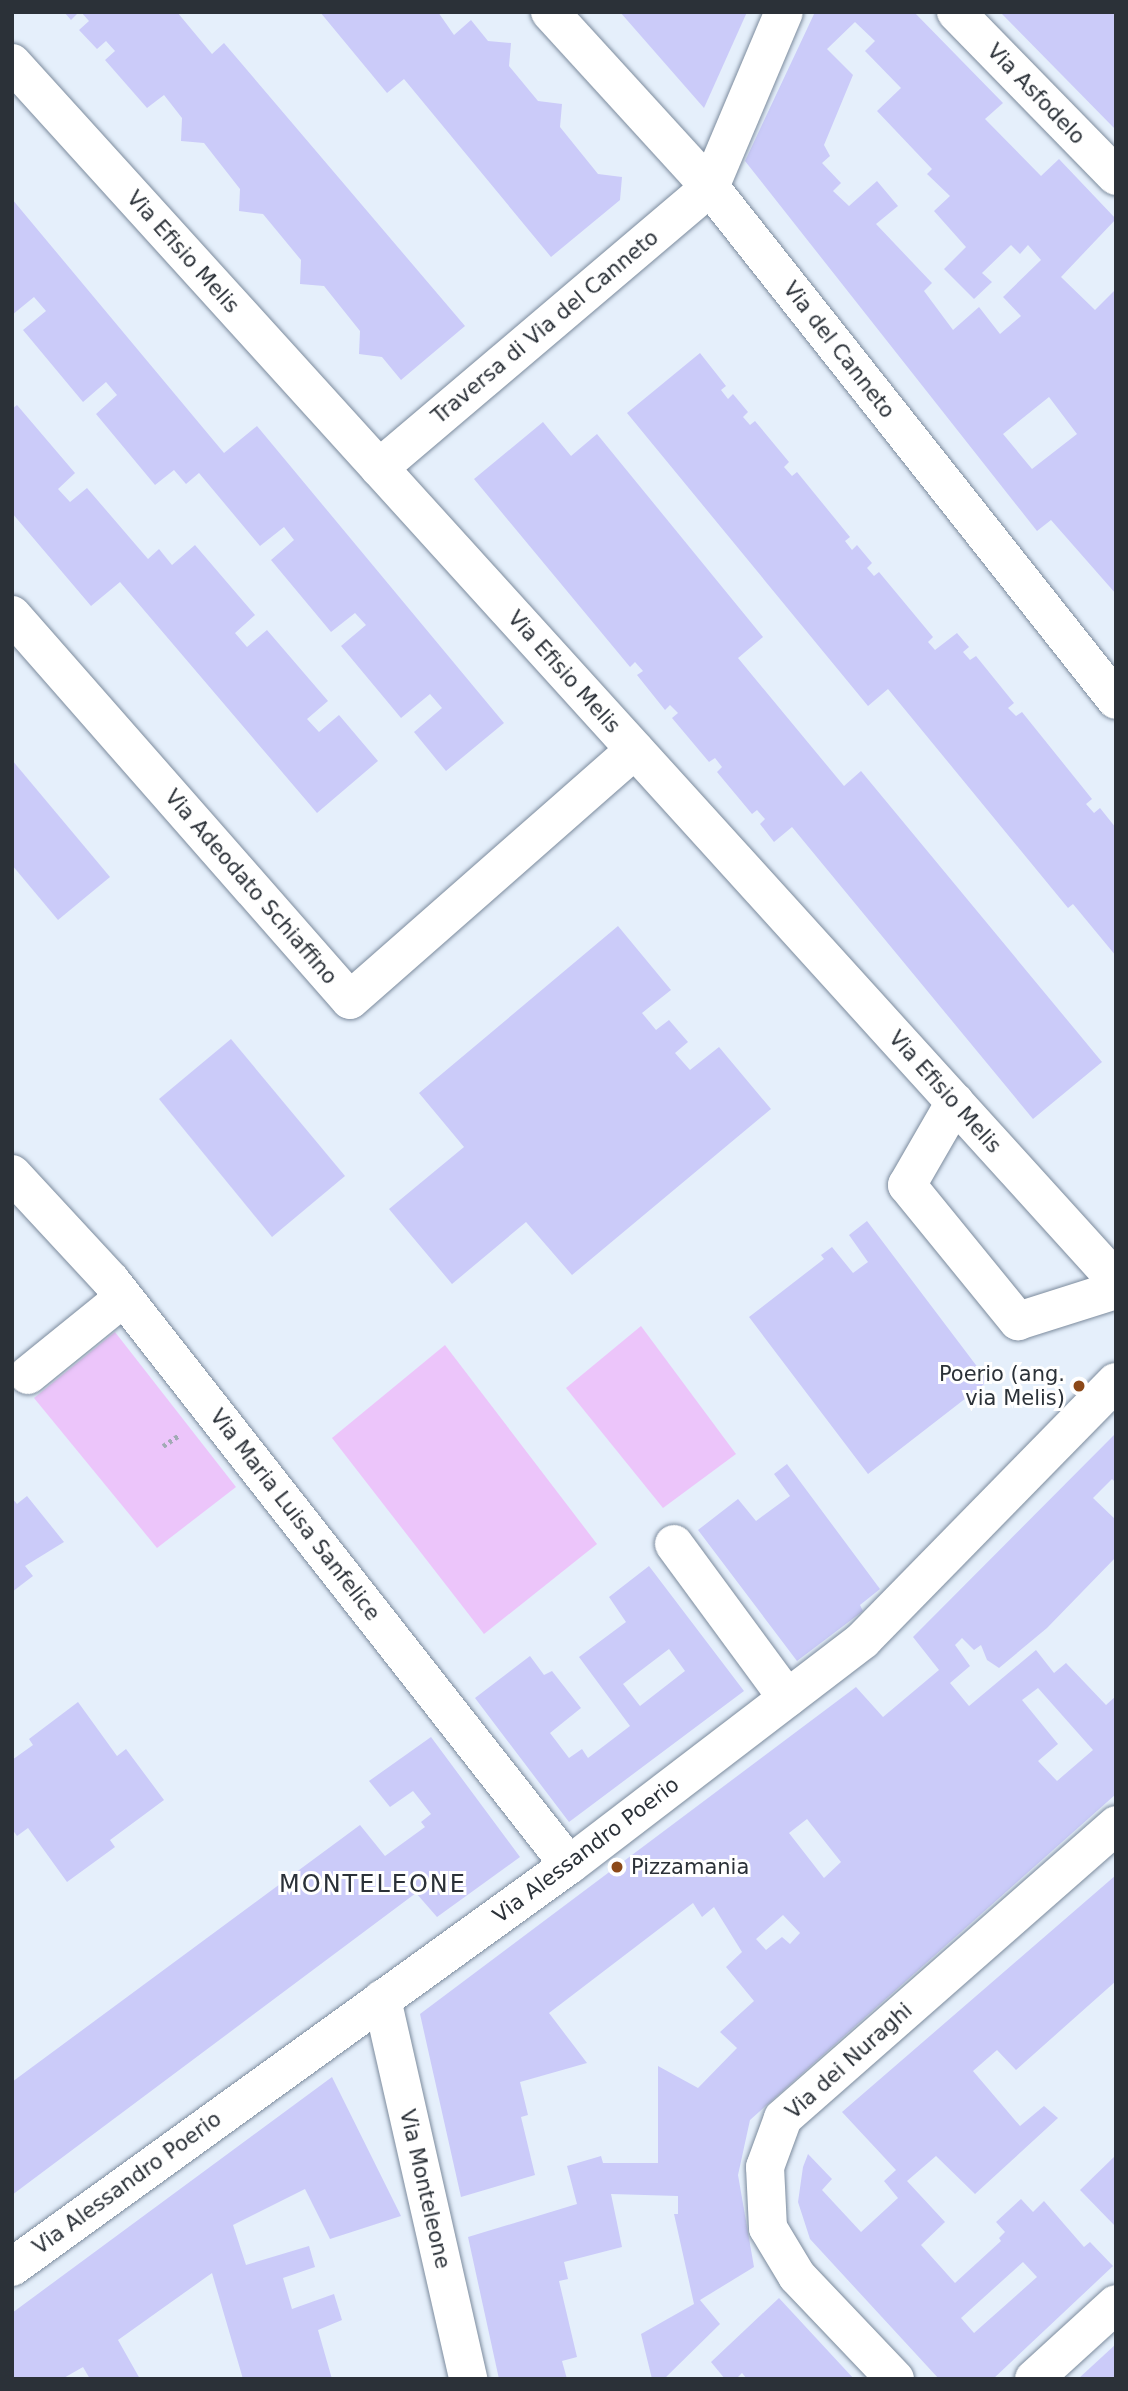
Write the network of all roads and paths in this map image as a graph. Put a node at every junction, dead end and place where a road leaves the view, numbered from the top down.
1 (550, 12) edge
2 (784, 12) edge
3 (956, 12) edge
4 (12, 63) edge
5 (1116, 176) edge
6 (710, 187) junction
7 (379, 468) junction
8 (12, 615) edge
9 (1116, 700) edge
10 (635, 750) junction
11 (955, 1102) junction
12 (12, 1174) edge
13 (1116, 1280) edge
14 (1116, 1290) edge
15 (123, 1298) junction
16 (28, 1375) dead end
17 (1116, 1382) edge
18 (674, 1544) dead end
19 (787, 1698) junction
20 (1116, 1825) edge
21 (569, 1865) junction
22 (382, 1998) junction
23 (12, 2267) edge
24 (1116, 2304) edge
25 (468, 2379) edge
26 (895, 2379) edge
27 (1034, 2379) edge

1 - 6 street, Via del Canneto
2 - 6 street
3 - 5 street, Via Asfodelo
4 - 7 street, Via Efisio Melis
6 - 7 street, Traversa di Via del Canneto
6 - 9 street, Via del Canneto
7 - 10 street, Via Efisio Melis
8 - 10 street, Via Adeodato Schiaffino
10 - 11 street, Via Efisio Melis
11 - 13 street, Via Efisio Melis
11 - 14 street
12 - 15 street, Via Maria Luisa Sanfelice
15 - 16 street
15 - 21 street, Via Maria Luisa Sanfelice
17 - 19 street, Via Alessandro Poerio
18 - 19 street
19 - 21 street, Via Alessandro Poerio
20 - 26 street, Via dei Nuraghi
21 - 22 street, Via Alessandro Poerio
22 - 23 street, Via Alessandro Poerio
22 - 25 street, Via Monteleone
24 - 27 street

